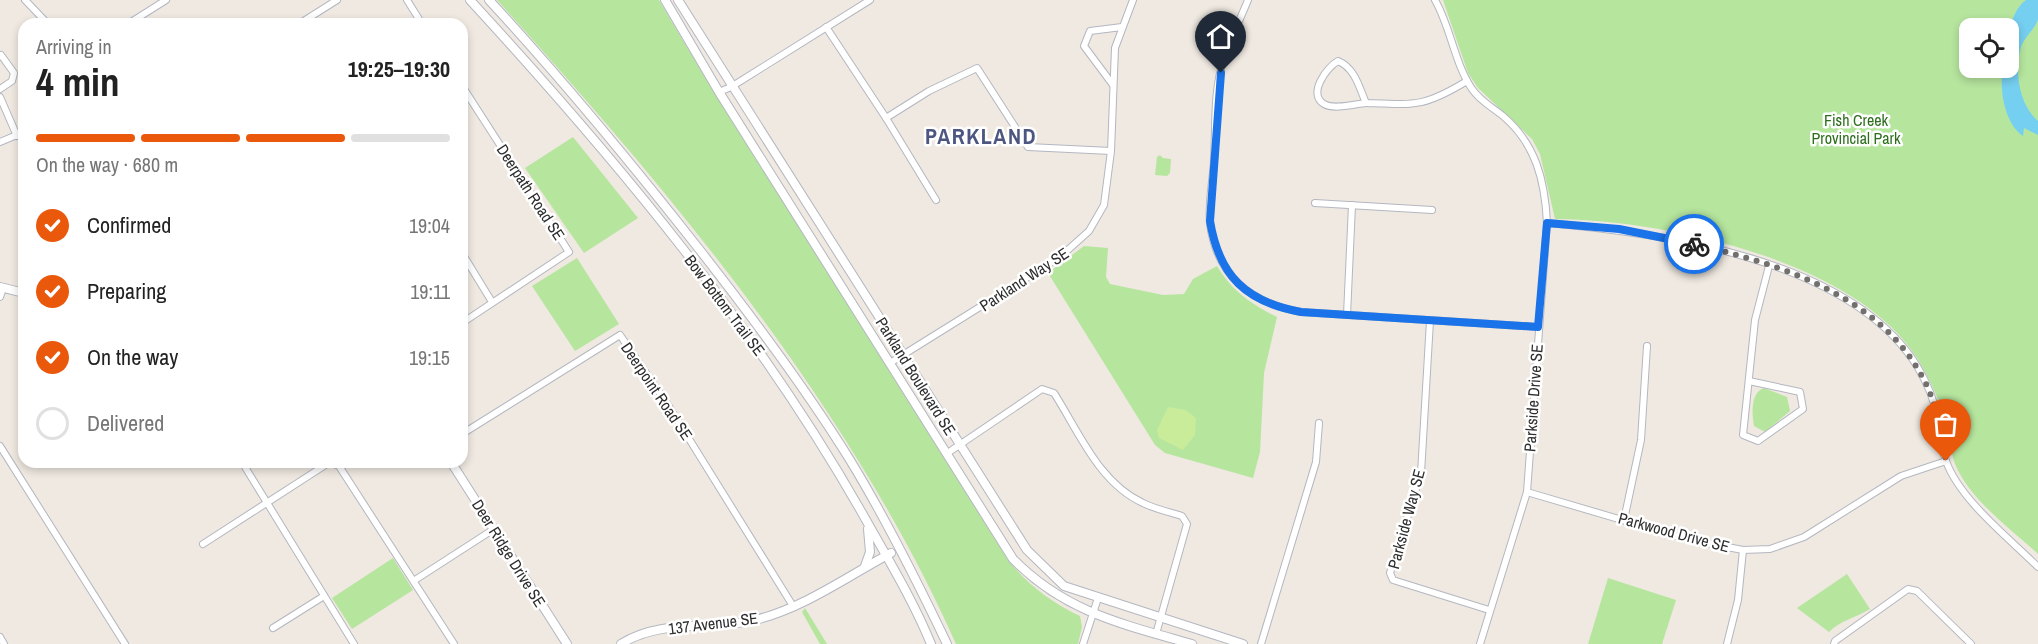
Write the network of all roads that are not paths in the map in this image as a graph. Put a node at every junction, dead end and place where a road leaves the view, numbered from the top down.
1 (25, 0) edge
2 (166, 0) edge
3 (337, 0) edge
4 (407, 0) edge
5 (470, 0) edge
6 (489, 0) edge
7 (678, 0) edge
8 (870, 0) edge
9 (1133, 0) edge
10 (1248, 0) edge
11 (1435, 0) edge
12 (668, 1) edge
13 (311, 17) edge
14 (42, 18) edge
15 (138, 18) edge
16 (418, 18) edge
17 (826, 27) junction
18 (1122, 27) junction
19 (1, 55) edge
20 (1467, 81) junction
21 (1114, 86) junction
22 (731, 87) junction
23 (0, 89) edge
24 (719, 92) junction
25 (468, 95) edge
26 (0, 97) edge
27 (1366, 103) junction
28 (886, 118) junction
29 (17, 136) joint
30 (0, 142) edge
31 (1111, 151) junction
32 (936, 200) dead end
33 (1315, 203) dead end
34 (1353, 205) junction
35 (1432, 210) dead end
36 (1547, 223) junction
37 (468, 263) edge
38 (1769, 266) junction
39 (1, 291) edge
40 (18, 292) edge
41 (492, 302) junction
42 (1347, 315) junction
43 (468, 318) edge
44 (1430, 321) junction
45 (1538, 327) junction
46 (1647, 346) dead end
47 (904, 355) junction
48 (890, 363) junction
49 (1749, 381) junction
50 (1319, 423) dead end
51 (468, 430) edge
52 (960, 445) junction
53 (0, 446) edge
54 (948, 452) junction
55 (1946, 461) junction
56 (246, 468) edge
57 (321, 468) edge
58 (340, 468) edge
59 (455, 468) edge
60 (1527, 492) junction
61 (267, 504) junction
62 (1624, 520) junction
63 (867, 521) junction
64 (494, 529) junction
65 (203, 544) dead end
66 (900, 548) junction
67 (1743, 550) junction
68 (887, 555) junction
69 (865, 566) junction
70 (2038, 567) edge
71 (415, 580) junction
72 (324, 596) junction
73 (1098, 598) junction
74 (793, 606) junction
75 (1489, 610) junction
76 (1093, 614) junction
77 (1160, 618) junction
78 (273, 628) dead end
79 (1156, 634) junction
80 (0, 637) edge
81 (4, 644) edge
82 (125, 644) edge
83 (354, 644) edge
84 (454, 644) edge
85 (567, 644) edge
86 (621, 644) edge
87 (932, 644) edge
88 (947, 644) edge
89 (1083, 644) edge
90 (1192, 644) edge
91 (1242, 644) edge
92 (1261, 644) edge
93 (1480, 644) edge
94 (1727, 644) edge
95 (1834, 644) edge
96 (1971, 644) edge

1 - 14 street
2 - 15 street
3 - 13 street
4 - 16 street
5 - 63 street, Bow Bottom Trail SE
6 - 66 street, Bow Bottom Trail SE
7 - 22 street, Parkland Boulevard SE
8 - 17 street
9 - 18 street, Parkland Way SE
10 - 42 street
11 - 20 street, Parkside Drive SE
12 - 24 street, Parkland Boulevard SE
17 - 22 street
17 - 28 street
18 - 21 street, Parkland Way SE
18 - 21 street
19 - 23 street
20 - 27 street
20 - 36 street, Parkside Drive SE
21 - 31 street, Parkland Way SE
22 - 24 street
22 - 47 street, Parkland Boulevard SE
24 - 48 street, Parkland Boulevard SE
25 - 41 street, Deerpath Road SE
26 - 29 street
27 - 27 street
28 - 31 street
28 - 32 street
29 - 30 street
31 - 47 street, Parkland Way SE
33 - 34 street
34 - 35 street
34 - 42 street
36 - 38 street
36 - 45 street, Parkside Drive SE
37 - 41 street
38 - 49 street
38 - 55 street
39 - 40 street
41 - 43 street, Deerpath Road SE
42 - 44 street
44 - 45 street
44 - 75 street, Parkside Way SE
45 - 60 street, Parkside Drive SE
46 - 62 street
47 - 48 street, Parkland Way SE
47 - 52 street, Parkland Boulevard SE
48 - 54 street, Parkland Boulevard SE
49 - 49 street
50 - 92 street
51 - 74 street, Deerpoint Road SE
52 - 54 street
52 - 73 street, Parkland Boulevard SE
52 - 77 street
53 - 82 street
54 - 76 street, Parkland Boulevard SE
55 - 67 street, Parkwood Drive SE
55 - 70 street
56 - 61 street
57 - 61 street
58 - 71 street
59 - 64 street, Deer Ridge Drive SE
60 - 62 street, Parkwood Drive SE
60 - 75 street, Parkside Drive SE
61 - 65 street
61 - 72 street
62 - 67 street, Parkwood Drive SE
63 - 68 street, Bow Bottom Trail SE
63 - 69 street
64 - 71 street
64 - 85 street, Deer Ridge Drive SE
66 - 68 street, 137 Avenue SE
66 - 88 street, Bow Bottom Trail SE
67 - 94 street
68 - 69 street, 137 Avenue SE
68 - 87 street, Bow Bottom Trail SE
69 - 74 street, 137 Avenue SE
71 - 84 street
72 - 78 street
72 - 83 street
73 - 76 street
73 - 77 street, Parkland Boulevard SE
74 - 86 street, 137 Avenue SE
75 - 93 street, Parkside Drive SE
76 - 79 street, Parkland Boulevard SE
76 - 89 street
77 - 79 street
77 - 91 street, Parkland Boulevard SE
79 - 90 street, Parkland Boulevard SE
80 - 81 street
95 - 96 street

